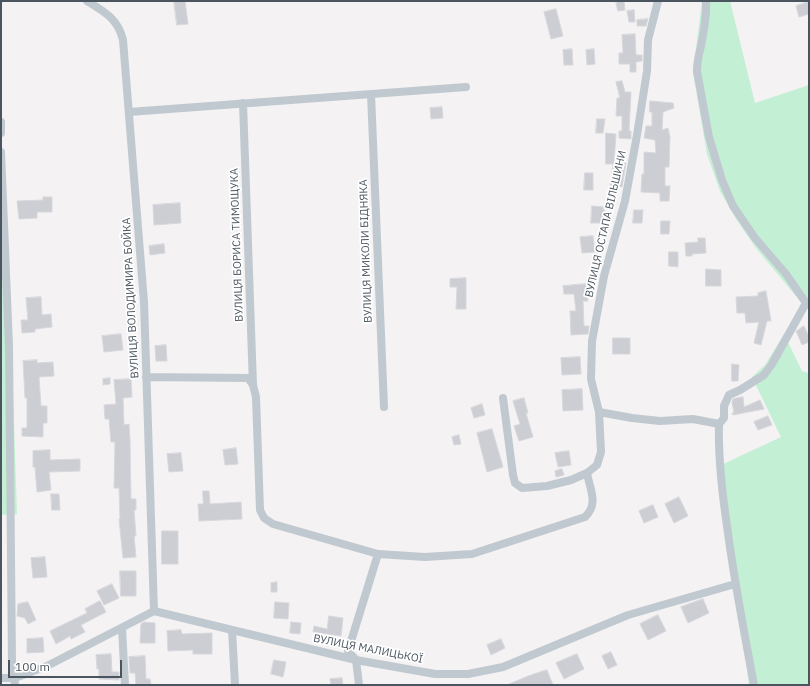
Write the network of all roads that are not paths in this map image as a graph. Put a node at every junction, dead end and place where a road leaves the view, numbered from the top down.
1 (87, 1) edge
2 (658, 1) edge
3 (706, 1) edge
4 (466, 87) dead end
5 (371, 94) junction
6 (243, 103) junction
7 (129, 112) junction
8 (1, 122) edge
9 (1, 133) edge
10 (1, 152) edge
11 (808, 304) edge
12 (146, 377) junction
13 (253, 385) junction
14 (503, 398) dead end
15 (384, 407) dead end
16 (599, 412) junction
17 (719, 424) junction
18 (587, 472) junction
19 (378, 554) junction
20 (735, 584) junction
21 (154, 611) junction
22 (122, 628) junction
23 (232, 630) junction
24 (356, 660) junction
25 (1, 678) edge
26 (15, 681) edge
27 (125, 685) edge
28 (235, 685) edge
29 (359, 685) edge
30 (754, 685) edge

1 - 7 street, ВУЛИЦЯ ВОЛОДИМИРА БОЙКА
2 - 16 street, ВУЛИЦЯ ОСТАПА ВІЛЬШИНИ
3 - 11 street
4 - 5 street
5 - 6 street
5 - 15 street, ВУЛИЦЯ МИКОЛИ БІДНЯКА
6 - 7 street
6 - 13 street, ВУЛИЦЯ БОРИСА ТИМОЩУКА
7 - 12 street, ВУЛИЦЯ ВОЛОДИМИРА БОЙКА
8 - 9 street
10 - 26 street
11 - 17 street
12 - 13 street
12 - 21 street, ВУЛИЦЯ ВОЛОДИМИРА БОЙКА
13 - 19 street, ВУЛИЦЯ БОРИСА ТИМОЩУКА
14 - 18 street
16 - 17 street
16 - 18 street, ВУЛИЦЯ ОСТАПА ВІЛЬШИНИ
17 - 20 street
18 - 19 street, ВУЛИЦЯ БОРИСА ТИМОЩУКА
19 - 24 street
20 - 24 street, ВУЛИЦЯ МАЛИЦЬКОЇ
20 - 30 street
21 - 22 street
21 - 23 street, ВУЛИЦЯ МАЛИЦЬКОЇ
22 - 26 street
22 - 27 street
23 - 24 street, ВУЛИЦЯ МАЛИЦЬКОЇ
23 - 28 street
24 - 29 street
25 - 26 street

